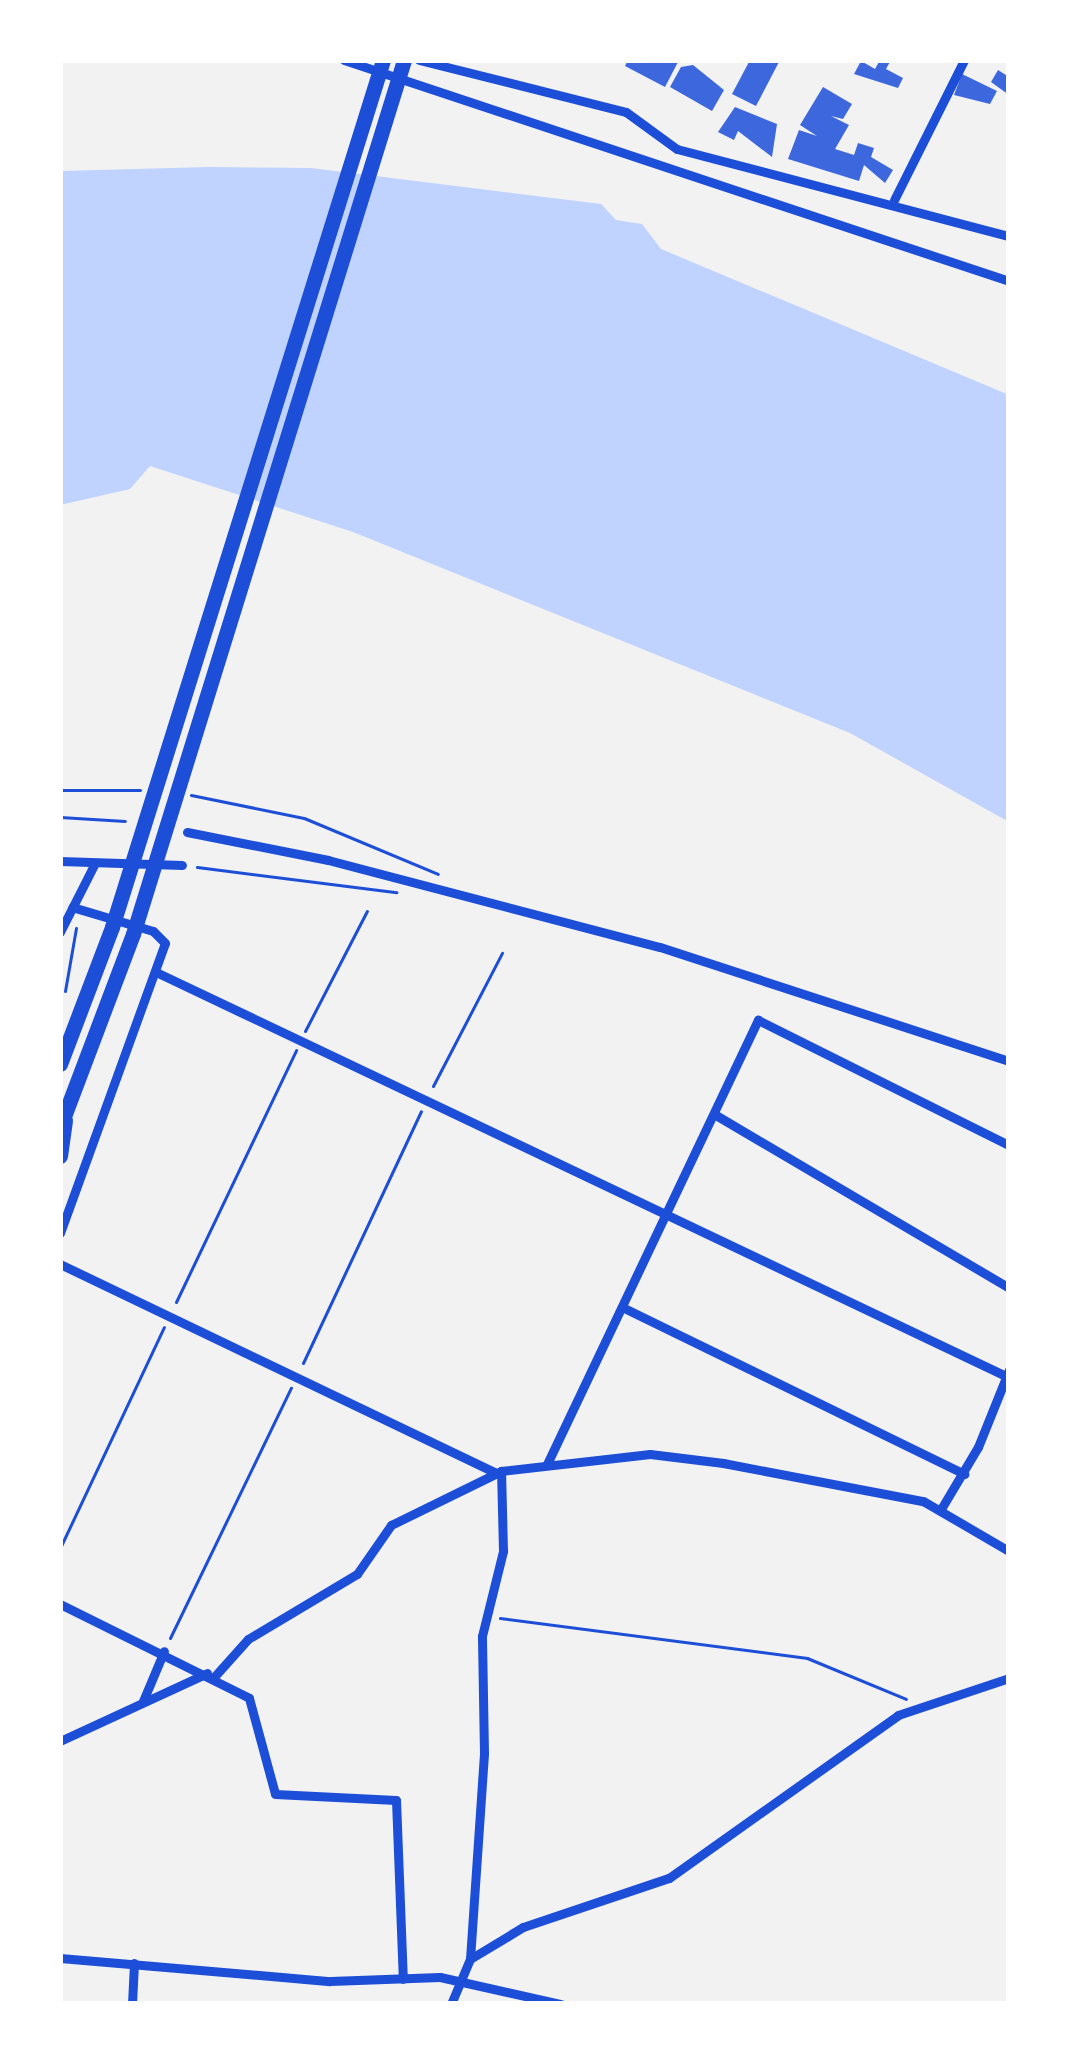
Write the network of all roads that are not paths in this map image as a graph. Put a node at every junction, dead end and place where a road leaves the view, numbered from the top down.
1 (344, 60) edge
2 (379, 60) edge
3 (405, 60) edge
4 (419, 60) edge
5 (964, 60) edge
6 (895, 200) junction
7 (1009, 236) edge
8 (1009, 281) edge
9 (187, 832) dead end
10 (60, 861) edge
11 (94, 863) junction
12 (182, 865) road end
13 (72, 907) junction
14 (61, 928) edge
15 (158, 973) junction
16 (90, 987) junction
17 (60, 1034) edge
18 (1009, 1060) edge
19 (60, 1064) edge
20 (714, 1114) junction
21 (63, 1119) edge
22 (1009, 1145) edge
23 (60, 1156) edge
24 (667, 1213) junction
25 (60, 1233) edge
26 (60, 1264) edge
27 (1009, 1288) edge
28 (622, 1307) junction
29 (1008, 1373) edge
30 (547, 1464) junction
31 (499, 1472) junction
32 (964, 1474) junction
33 (941, 1509) junction
34 (1009, 1551) edge
35 (60, 1604) edge
36 (164, 1651) junction
37 (210, 1675) junction
38 (1009, 1678) edge
39 (143, 1702) junction
40 (60, 1741) edge
41 (60, 1958) edge
42 (470, 1959) junction
43 (134, 1963) junction
44 (403, 1979) junction
45 (457, 1979) junction
46 (132, 2004) edge
47 (451, 2004) edge
48 (561, 2004) edge

1 - 8 street
2 - 16 highway
3 - 21 highway
4 - 6 street
5 - 6 street
6 - 7 street
9 - 18 street
10 - 11 street
11 - 12 street
11 - 13 street
13 - 14 street
13 - 15 street
15 - 24 street
15 - 25 street
16 - 17 highway
16 - 19 highway
20 - 22 street
20 - 24 street
20 - 27 street
21 - 23 highway
24 - 28 street
24 - 29 street
26 - 31 street
28 - 30 street
28 - 32 street
29 - 32 street
30 - 31 street
30 - 33 street
31 - 37 street
31 - 42 street
32 - 33 street
33 - 34 street
35 - 36 street
36 - 37 street
36 - 39 street
37 - 39 street
37 - 44 street
38 - 42 street
39 - 40 street
41 - 43 street
42 - 45 street
43 - 44 street
43 - 46 street
44 - 45 street
45 - 47 street
45 - 48 street

